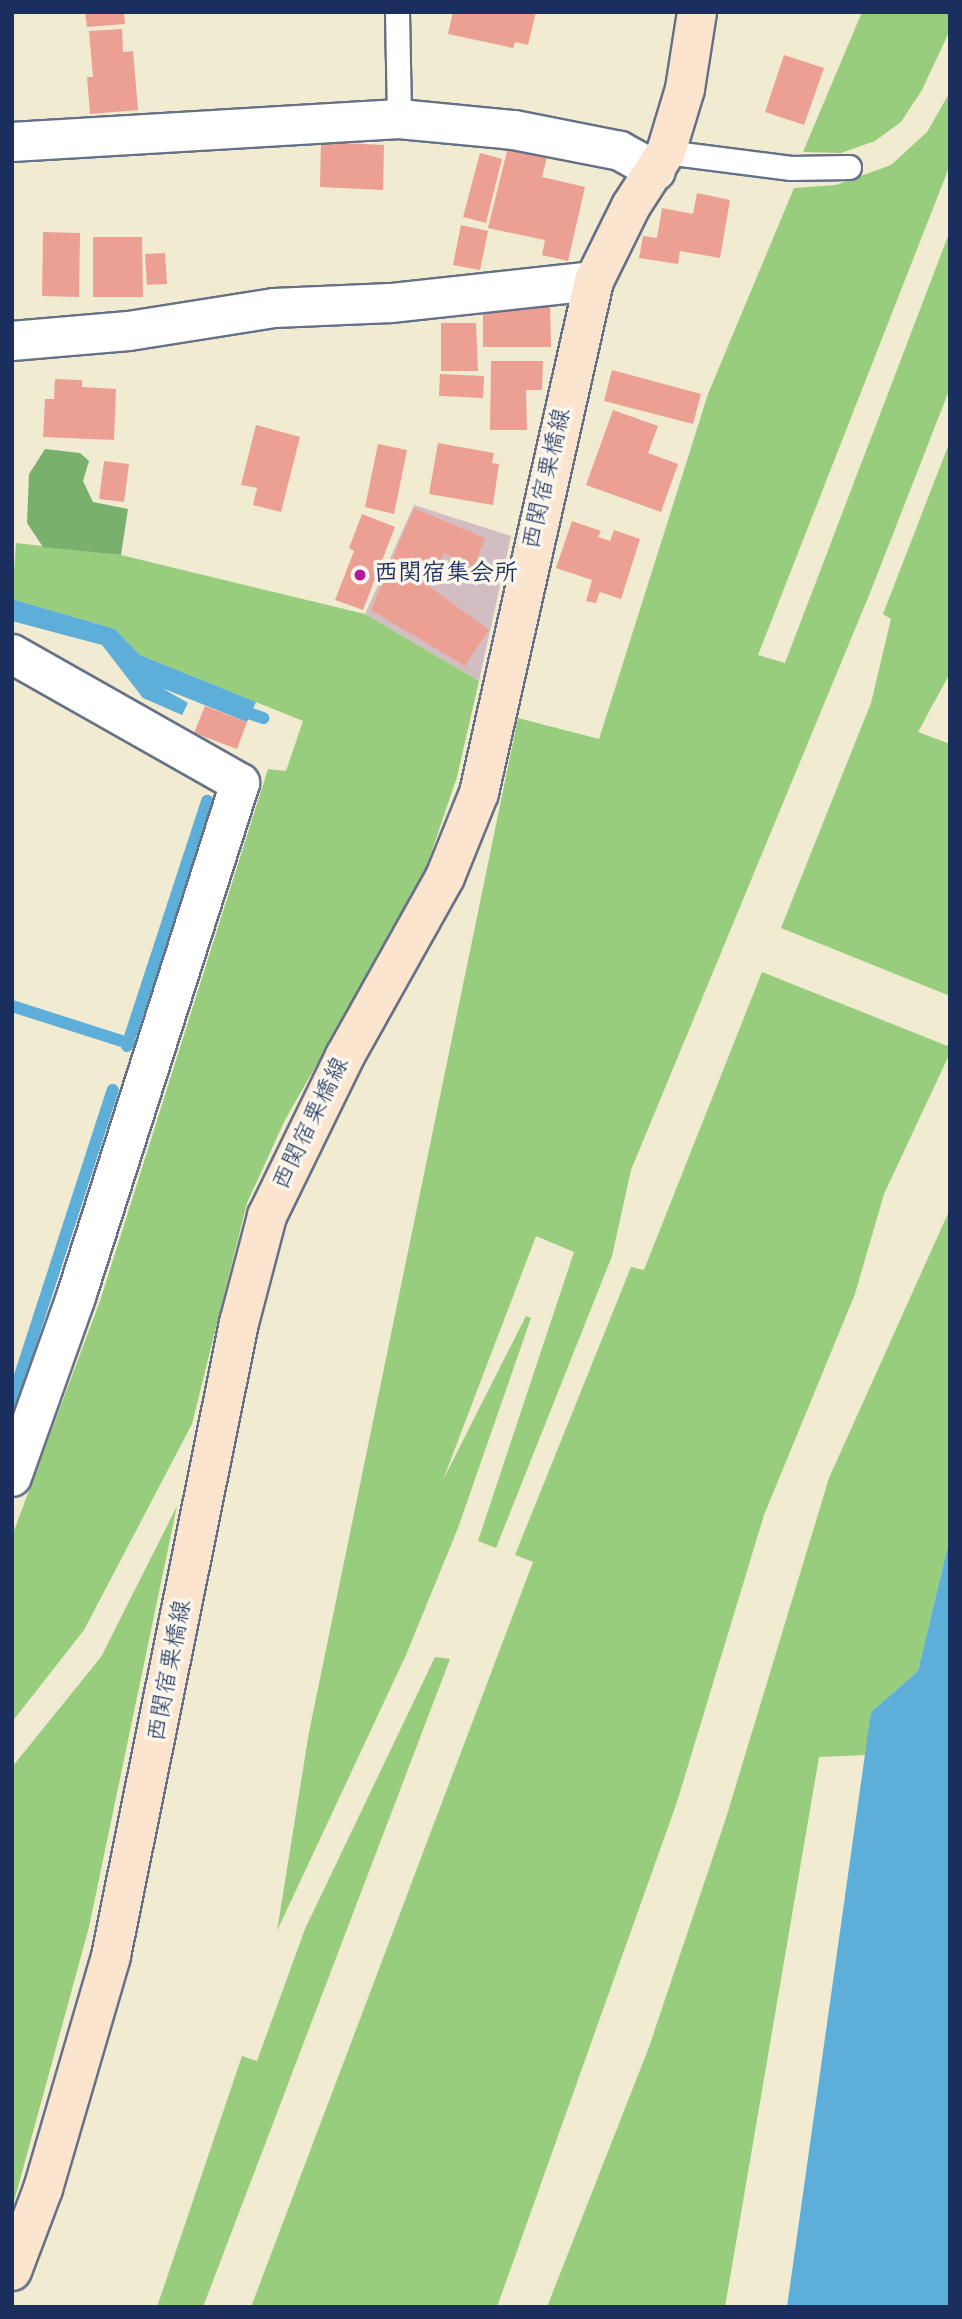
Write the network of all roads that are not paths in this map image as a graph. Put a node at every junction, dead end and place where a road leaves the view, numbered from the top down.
1 (397, 12) edge
2 (697, 12) edge
3 (399, 120) junction
4 (12, 142) edge
5 (661, 161) junction
6 (849, 167) dead end
7 (594, 281) junction
8 (12, 341) edge
9 (12, 654) edge
10 (12, 1477) edge
11 (12, 2271) edge

1 - 3 lane
2 - 5 main road, 西関宿栗橋線
3 - 4 street
3 - 5 street
5 - 6 lane
5 - 7 main road, 西関宿栗橋線
7 - 8 street
7 - 11 main road, 西関宿栗橋線
9 - 10 street

